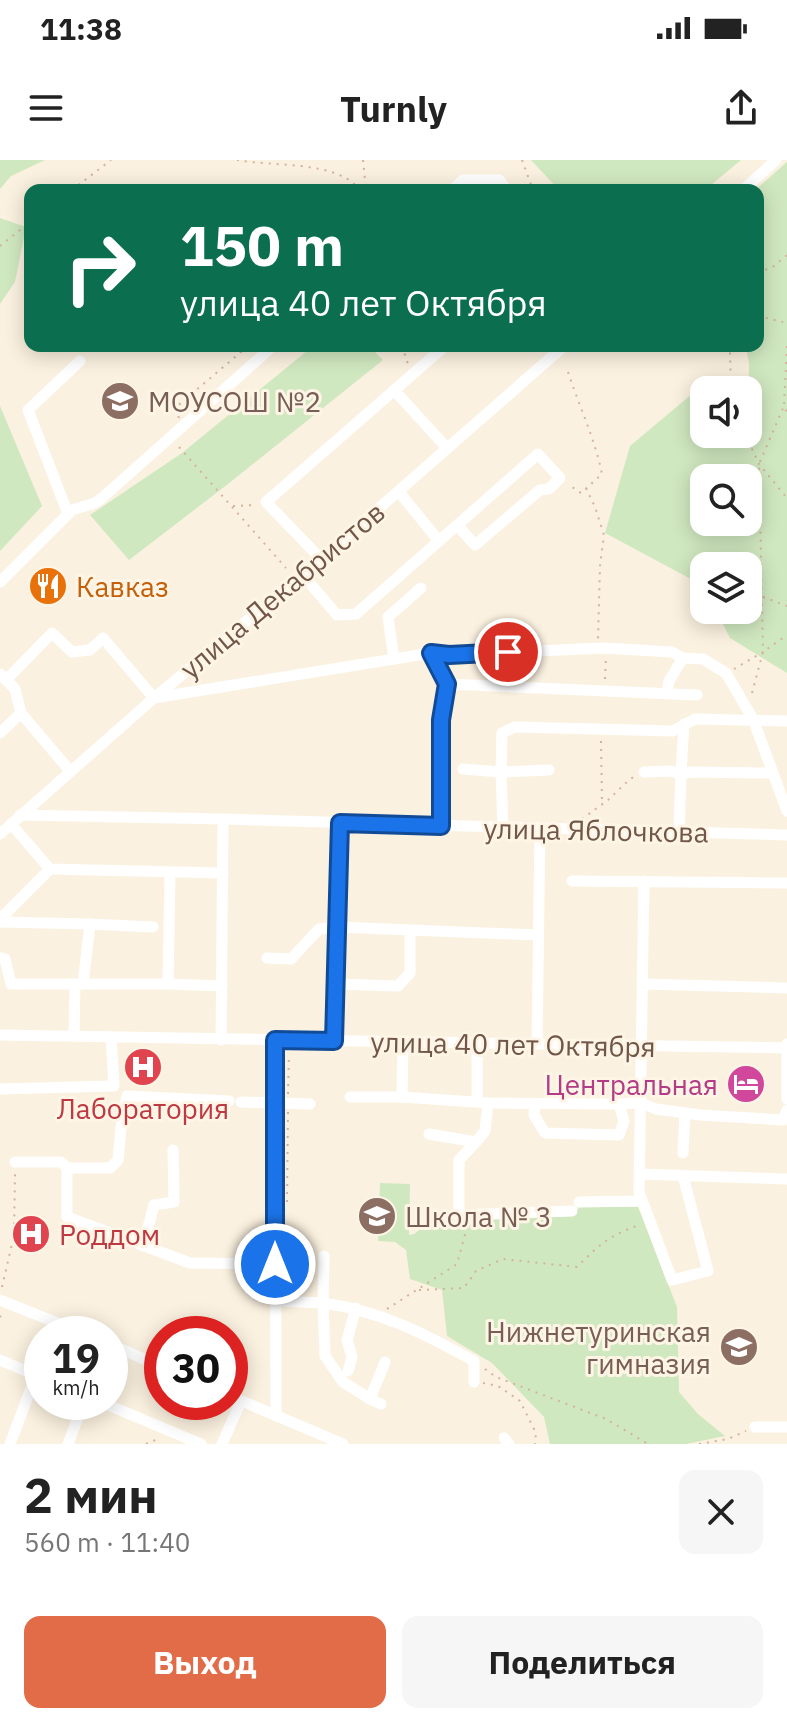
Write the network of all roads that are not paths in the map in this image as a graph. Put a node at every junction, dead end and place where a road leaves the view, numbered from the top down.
1 (776, 160) edge
2 (459, 184) edge
3 (502, 184) edge
4 (750, 184) edge
5 (266, 352) edge
6 (438, 352) edge
7 (557, 352) edge
8 (80, 361) dead end
9 (394, 390) junction
10 (447, 448) junction
11 (399, 492) junction
12 (68, 514) junction
13 (457, 525) junction
14 (439, 541) junction
15 (321, 559) junction
16 (302, 574) junction
17 (0, 582) edge
18 (421, 588) dead end
19 (431, 653) junction
20 (683, 658) junction
21 (394, 659) junction
22 (3, 677) edge
23 (447, 684) junction
24 (667, 694) junction
25 (697, 695) dead end
26 (154, 698) junction
27 (21, 713) junction
28 (750, 714) junction
29 (787, 721) edge
30 (684, 724) junction
31 (0, 733) edge
32 (463, 769) dead end
33 (549, 770) dead end
34 (70, 771) junction
35 (501, 772) junction
36 (644, 772) road end
37 (771, 773) junction
38 (681, 774) junction
39 (787, 811) edge
40 (16, 819) junction
41 (223, 819) junction
42 (340, 823) junction
43 (441, 826) junction
44 (503, 827) junction
45 (540, 828) junction
46 (679, 832) junction
47 (0, 834) edge
48 (787, 835) edge
49 (50, 869) junction
50 (170, 872) junction
51 (223, 873) junction
52 (572, 881) dead end
53 (644, 881) junction
54 (787, 883) edge
55 (0, 920) edge
56 (90, 924) junction
57 (153, 927) dead end
58 (337, 927) junction
59 (410, 930) junction
60 (538, 935) junction
61 (0, 958) edge
62 (267, 958) dead end
63 (79, 984) junction
64 (168, 984) junction
65 (335, 984) junction
66 (643, 984) junction
67 (222, 986) junction
68 (787, 988) edge
69 (0, 1035) edge
70 (74, 1036) junction
71 (111, 1037) junction
72 (221, 1040) junction
73 (275, 1040) junction
74 (334, 1041) junction
75 (403, 1042) junction
76 (477, 1043) junction
77 (537, 1044) junction
78 (642, 1046) junction
79 (787, 1047) edge
80 (0, 1089) edge
81 (350, 1097) dead end
82 (402, 1097) junction
83 (787, 1099) edge
84 (482, 1102) junction
85 (275, 1103) junction
86 (641, 1103) junction
87 (310, 1104) dead end
88 (535, 1104) junction
89 (619, 1104) junction
90 (685, 1113) junction
91 (786, 1118) edge
92 (429, 1134) dead end
93 (476, 1142) junction
94 (173, 1150) dead end
95 (683, 1153) dead end
96 (15, 1162) road end
97 (67, 1168) junction
98 (639, 1174) junction
99 (683, 1176) junction
100 (787, 1179) edge
101 (640, 1197) junction
102 (143, 1246) junction
103 (324, 1256) dead end
104 (275, 1264) junction
105 (1, 1294) edge
106 (275, 1301) junction
107 (323, 1303) junction
108 (356, 1308) junction
109 (47, 1316) edge
110 (0, 1360) edge
111 (385, 1362) dead end
112 (24, 1370) edge
113 (348, 1371) dead end
114 (474, 1382) road end
115 (370, 1399) junction
116 (248, 1404) edge
117 (381, 1404) dead end
118 (24, 1411) edge
119 (128, 1413) edge
120 (276, 1416) junction
121 (77, 1420) edge
122 (229, 1420) edge
123 (755, 1427) road end
124 (787, 1427) edge
125 (317, 1439) edge
126 (10, 1444) edge
127 (68, 1444) edge
128 (201, 1444) edge
129 (222, 1444) edge
130 (343, 1444) edge

1 - 4 street
2 - 3 street
5 - 12 street
6 - 9 street
7 - 10 street, улица Декабристов
8 - 12 street
9 - 10 street
9 - 15 street
10 - 11 street, улица Декабристов
11 - 14 street
11 - 15 street, улица Декабристов
12 - 17 street
13 - 13 street
13 - 14 street
14 - 16 street
15 - 16 street, улица Декабристов
16 - 26 street, улица Декабристов
18 - 21 street
19 - 20 street
19 - 21 street
19 - 23 street
20 - 24 street
20 - 28 street
21 - 26 street
22 - 26 street
22 - 27 street
23 - 24 street
23 - 43 street
24 - 25 street
26 - 34 street, улица Декабристов
27 - 31 street
27 - 34 street
28 - 29 street
28 - 30 street
28 - 37 street
30 - 35 street
30 - 38 street
32 - 35 street
33 - 35 street
34 - 40 street, улица Декабристов
35 - 44 street
36 - 38 street
37 - 38 street
37 - 39 street
38 - 46 street
40 - 41 street, улица Яблочкова
40 - 47 street, улица Декабристов
40 - 49 street
41 - 42 street, улица Яблочкова
41 - 51 street
42 - 43 street, улица Яблочкова
42 - 58 street
43 - 44 street, улица Яблочкова
44 - 45 street, улица Яблочкова
45 - 46 street, улица Яблочкова
45 - 60 street
46 - 48 street, улица Яблочкова
49 - 50 street
49 - 55 street
50 - 51 street
50 - 64 street
51 - 67 street
52 - 53 street
53 - 54 street
53 - 66 street
55 - 56 street
56 - 57 street
56 - 63 street
58 - 59 street
58 - 62 street
58 - 65 street
59 - 60 street
59 - 65 street
60 - 77 street
61 - 63 street
63 - 64 street
63 - 70 street
64 - 67 street
65 - 74 street
66 - 68 street
66 - 78 street
67 - 72 street
69 - 70 street, улица 40 лет Октября
70 - 71 street, улица 40 лет Октября
71 - 72 street, улица 40 лет Октября
71 - 80 street
72 - 73 street, улица 40 лет Октября
73 - 74 street, улица 40 лет Октября
73 - 85 street
74 - 75 street, улица 40 лет Октября
75 - 76 street, улица 40 лет Октября
75 - 82 street
76 - 77 street, улица 40 лет Октября
76 - 84 street
77 - 78 street, улица 40 лет Октября
78 - 79 street, улица 40 лет Октября
78 - 86 street
79 - 83 street
81 - 82 street
82 - 84 street
84 - 88 street
84 - 93 street
85 - 87 street
85 - 97 street
85 - 104 street
86 - 89 street
86 - 90 street
86 - 98 street
88 - 89 street
88 - 89 street
90 - 91 street
90 - 95 street
92 - 93 street
93 - 101 street
94 - 102 street
96 - 97 street
97 - 102 street
98 - 99 street
98 - 101 street
99 - 100 street
99 - 101 street
102 - 104 street
103 - 107 street
104 - 106 street
105 - 109 street
106 - 107 street
106 - 120 street
107 - 108 street
107 - 115 street
108 - 113 street
108 - 114 street
110 - 112 street
111 - 115 street
115 - 117 street
116 - 120 street
118 - 126 street
119 - 128 street
120 - 125 street
121 - 127 street
122 - 129 street
123 - 124 street
125 - 130 street

